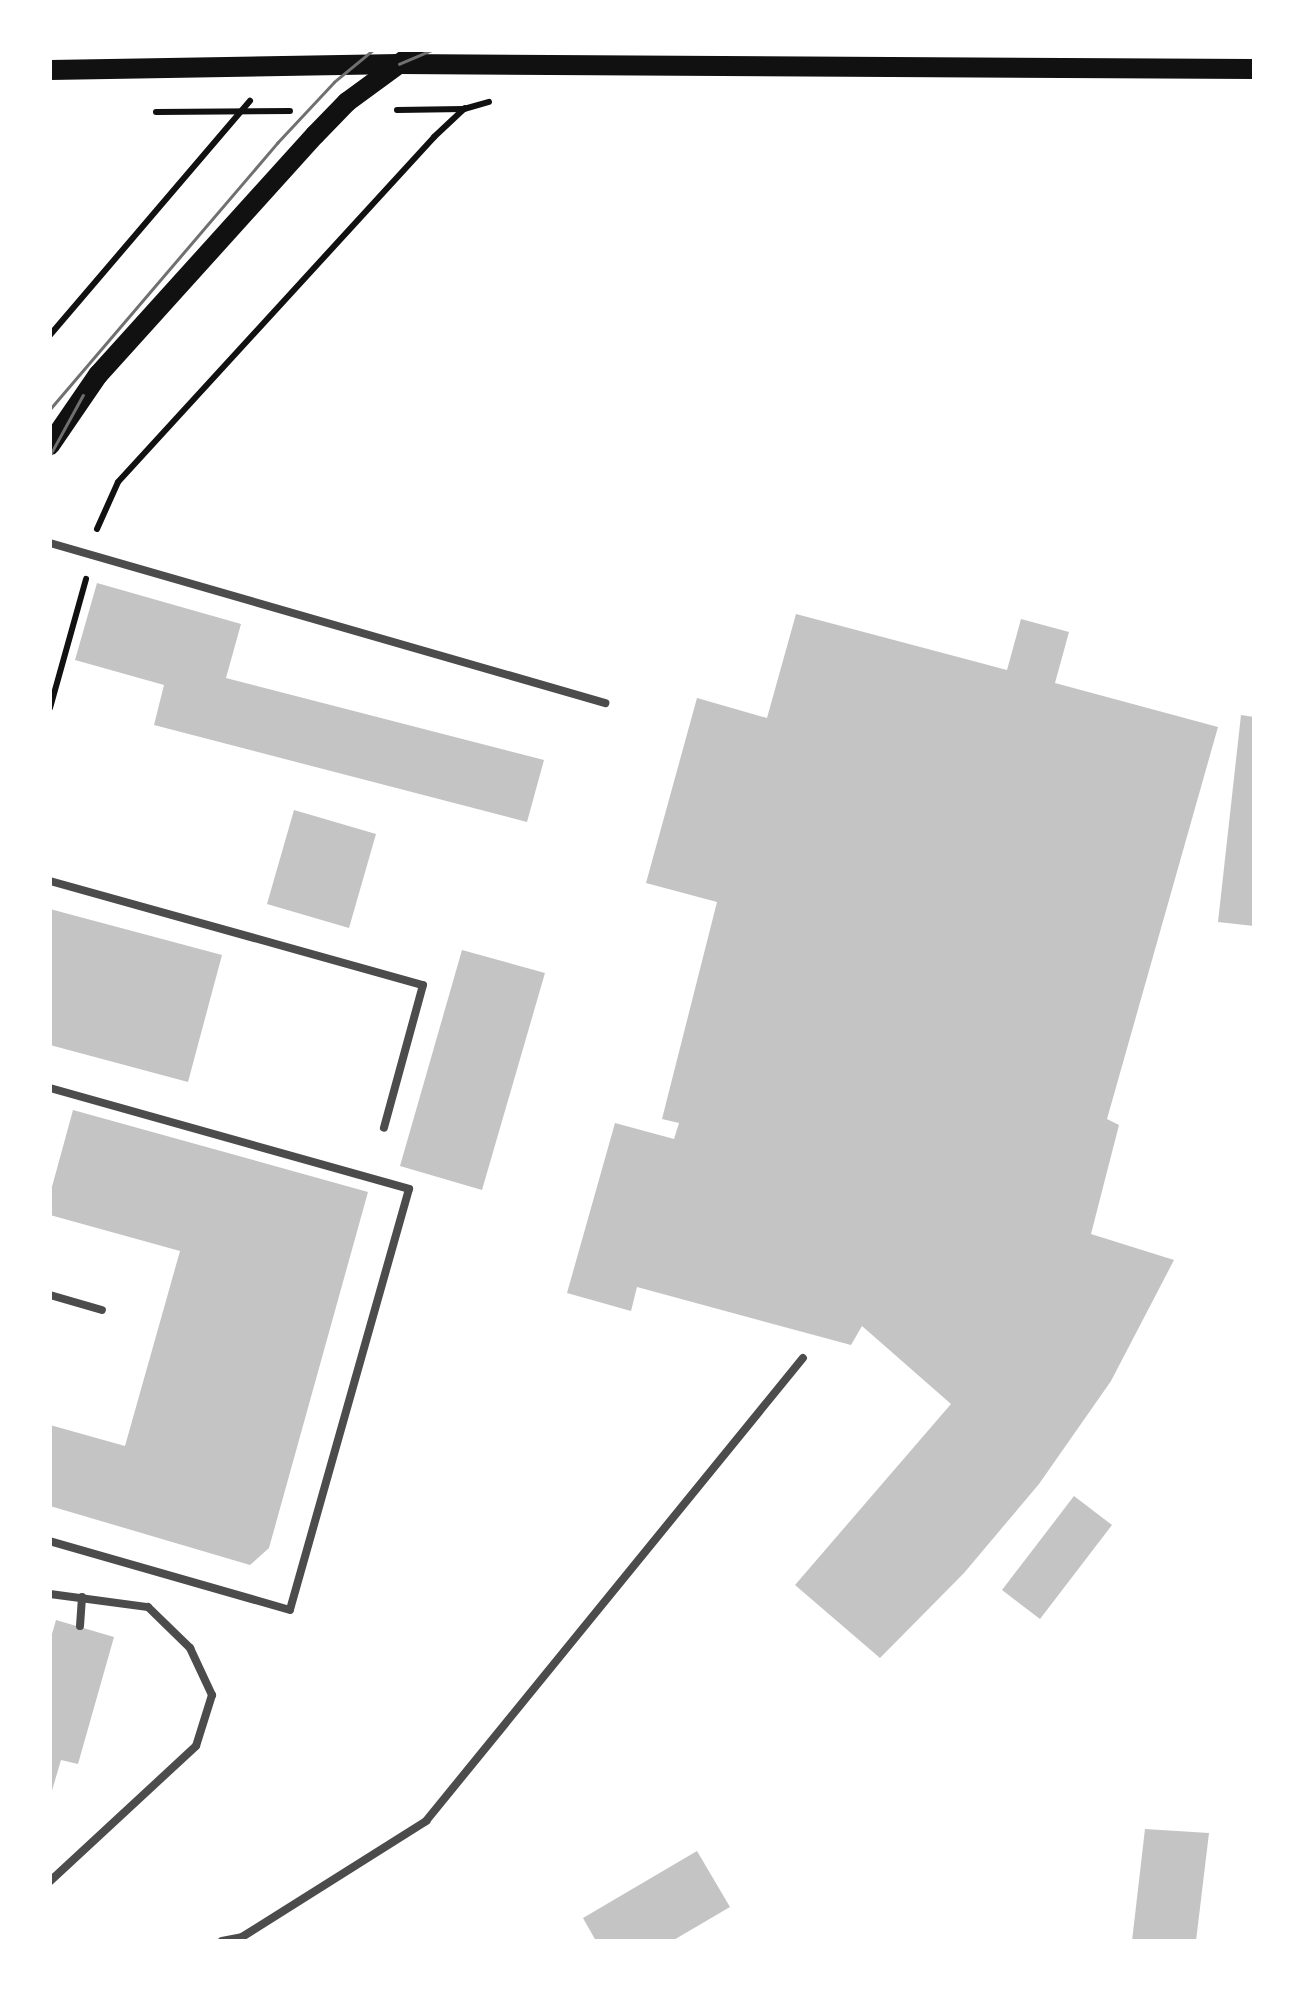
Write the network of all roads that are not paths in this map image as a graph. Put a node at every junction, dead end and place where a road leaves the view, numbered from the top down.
1 (418, 50) edge
2 (399, 64) junction
3 (1254, 68) edge
4 (50, 70) edge
5 (50, 445) edge
6 (50, 544) edge
7 (605, 703) dead end
8 (50, 881) edge
9 (50, 1088) edge
10 (384, 1128) dead end
11 (50, 1294) edge
12 (102, 1310) dead end
13 (804, 1358) dead end
14 (50, 1541) edge
15 (50, 1594) edge
16 (82, 1597) junction
17 (80, 1626) dead end
18 (50, 1881) edge
19 (222, 1941) edge

1 - 2 main road
2 - 3 main road
2 - 4 main road
2 - 5 main road
6 - 7 lane
8 - 10 lane
9 - 14 lane
11 - 12 lane
13 - 19 lane
15 - 16 lane
16 - 17 lane
16 - 18 lane

